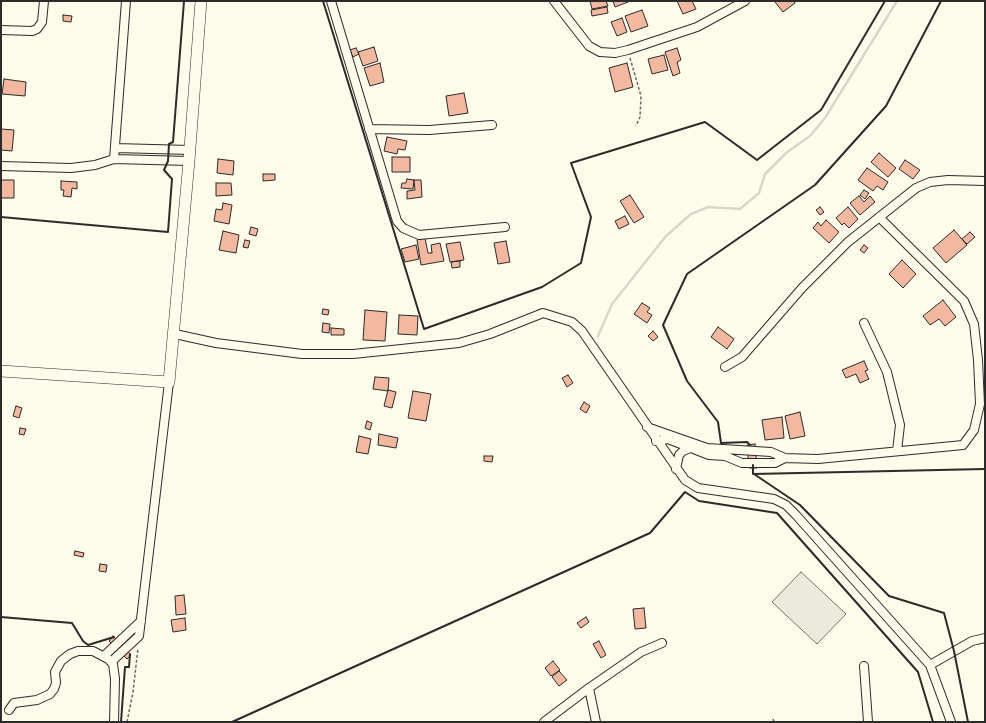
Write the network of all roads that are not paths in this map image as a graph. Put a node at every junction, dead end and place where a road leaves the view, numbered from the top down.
1 (44, 1) edge
2 (126, 1) edge
3 (201, 1) edge
4 (331, 1) edge
5 (554, 1) edge
6 (744, 1) edge
7 (1, 30) edge
8 (492, 125) dead end
9 (369, 129) junction
10 (115, 148) junction
11 (189, 156) junction
12 (114, 159) junction
13 (1, 166) edge
14 (985, 181) edge
15 (879, 217) junction
16 (505, 227) dead end
17 (864, 323) dead end
18 (175, 334) junction
19 (725, 367) dead end
20 (1, 371) edge
21 (169, 382) junction
22 (647, 427) junction
23 (656, 441) junction
24 (690, 448) junction
25 (897, 450) junction
26 (785, 458) junction
27 (676, 469) junction
28 (141, 621) junction
29 (985, 638) edge
30 (662, 642) dead end
31 (104, 656) junction
32 (111, 662) junction
33 (930, 665) junction
34 (864, 666) dead end
35 (589, 688) junction
36 (9, 710) dead end
37 (114, 722) edge
38 (544, 722) edge
39 (596, 722) edge
40 (868, 722) edge
41 (951, 722) edge

1 - 7 street
2 - 10 street
3 - 11 street
4 - 9 street
5 - 6 street
8 - 9 street
9 - 16 street
10 - 11 street
10 - 12 street
11 - 12 street
11 - 18 street
12 - 13 street
14 - 15 street
15 - 19 street
15 - 25 street
17 - 25 street
18 - 21 street
18 - 22 street
20 - 21 street
21 - 28 street
22 - 23 street
22 - 26 street
23 - 24 street
23 - 27 street
24 - 26 street
24 - 27 street
25 - 26 street
27 - 33 street
28 - 31 street
28 - 32 street
29 - 33 street
30 - 35 street
31 - 32 street
31 - 36 street
32 - 37 street
33 - 41 street
34 - 40 street
35 - 38 street
35 - 39 street

